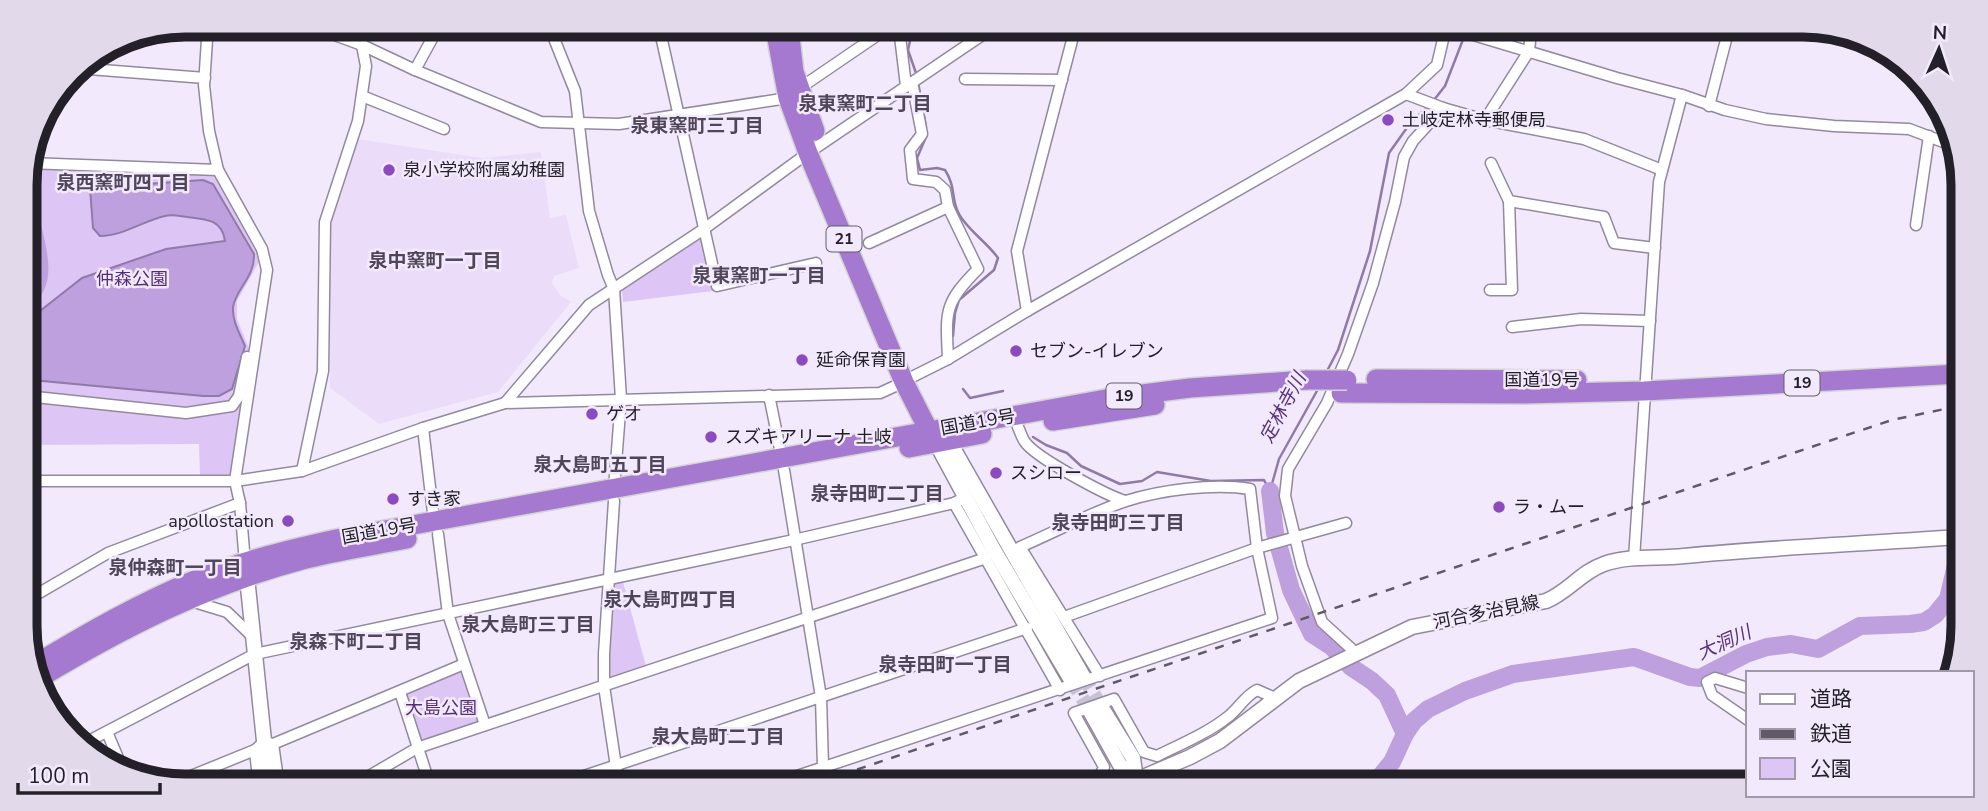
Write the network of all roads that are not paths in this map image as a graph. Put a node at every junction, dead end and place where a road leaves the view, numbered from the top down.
1 (207, 37) edge
2 (340, 37) edge
3 (361, 37) edge
4 (433, 37) edge
5 (553, 37) edge
6 (661, 37) edge
7 (778, 37) edge
8 (790, 37) edge
9 (875, 37) edge
10 (901, 37) edge
11 (979, 37) edge
12 (1073, 37) edge
13 (1444, 37) edge
14 (1481, 37) edge
15 (1531, 37) edge
16 (1727, 37) edge
17 (362, 45) junction
18 (1530, 51) junction
19 (92, 69) edge
20 (415, 70) junction
21 (205, 78) junction
22 (965, 79) dead end
23 (1062, 80) junction
24 (909, 84) junction
25 (794, 93) junction
26 (1406, 94) junction
27 (1682, 95) junction
28 (362, 96) junction
29 (1709, 106) junction
30 (1443, 108) junction
31 (679, 115) junction
32 (1485, 120) junction
33 (580, 123) junction
34 (444, 129) dead end
35 (1929, 136) junction
36 (1945, 142) edge
37 (814, 150) junction
38 (38, 163) edge
39 (1491, 163) dead end
40 (218, 170) junction
41 (1662, 170) junction
42 (1509, 201) junction
43 (948, 207) junction
44 (1916, 225) dead end
45 (704, 229) junction
46 (869, 243) dead end
47 (1655, 248) junction
48 (816, 263) dead end
49 (614, 289) junction
50 (1490, 290) dead end
51 (1027, 311) junction
52 (1650, 321) junction
53 (1512, 327) dead end
54 (255, 353) junction
55 (948, 359) junction
56 (1951, 363) edge
57 (1951, 374) edge
58 (909, 379) junction
59 (1305, 386) junction
60 (1645, 386) junction
61 (769, 395) junction
62 (37, 397) edge
63 (621, 399) junction
64 (505, 403) junction
65 (1018, 427) junction
66 (423, 428) junction
67 (939, 436) junction
68 (783, 465) junction
69 (302, 471) junction
70 (37, 481) edge
71 (235, 481) junction
72 (614, 495) junction
73 (959, 500) junction
74 (1125, 501) junction
75 (240, 503) junction
76 (1346, 523) dead end
77 (436, 527) junction
78 (1294, 536) junction
79 (1951, 537) edge
80 (794, 540) junction
81 (1015, 547) junction
82 (1257, 548) junction
83 (986, 558) junction
84 (1634, 559) junction
85 (246, 570) junction
86 (608, 579) junction
87 (37, 594) edge
88 (186, 600) junction
89 (448, 614) junction
90 (807, 617) junction
91 (1064, 617) junction
92 (1027, 628) junction
93 (253, 637) junction
94 (255, 654) junction
95 (1354, 654) junction
96 (41, 661) edge
97 (464, 664) junction
98 (45, 675) edge
99 (1100, 676) junction
100 (1071, 682) junction
101 (604, 686) junction
102 (1746, 687) edge
103 (400, 692) junction
104 (821, 697) junction
105 (1275, 698) junction
106 (1096, 710) tunnel mouth
107 (1746, 719) edge
108 (485, 725) junction
109 (107, 732) junction
110 (90, 740) edge
111 (264, 745) junction
112 (417, 748) junction
113 (118, 759) edge
114 (615, 765) junction
115 (823, 767) junction
116 (196, 774) edge
117 (259, 774) edge
118 (267, 774) edge
119 (276, 774) edge
120 (373, 774) edge
121 (426, 774) edge
122 (589, 774) edge
123 (617, 774) edge
124 (802, 774) edge
125 (1101, 774) edge
126 (1127, 774) edge
127 (1152, 774) edge

1 - 21 street
2 - 17 street
3 - 17 street
4 - 20 street
5 - 33 street
6 - 31 street
7 - 25 highway, 21
8 - 25 highway, 21
9 - 25 street
10 - 24 street
11 - 24 street
12 - 23 street
13 - 26 street
14 - 18 street
15 - 18 street
16 - 29 street
17 - 20 street
17 - 28 street
18 - 27 street
18 - 32 street
19 - 21 street
20 - 33 street
21 - 40 street
22 - 23 street
23 - 51 street
24 - 37 street
24 - 43 street
25 - 31 street
25 - 37 highway, 21
26 - 30 street
26 - 51 street
27 - 29 street
27 - 41 street
28 - 34 street
28 - 69 street
29 - 35 street
30 - 32 street
30 - 78 street
31 - 33 street
31 - 45 street
32 - 41 street
33 - 49 street
35 - 36 street
35 - 44 street
37 - 45 street
37 - 58 highway, 21
38 - 40 street
39 - 42 street
40 - 54 street
41 - 47 street
42 - 47 street
42 - 50 street
43 - 46 street
43 - 55 street
45 - 48 street
45 - 49 street
47 - 52 street
49 - 63 street
49 - 64 street
51 - 55 street
52 - 53 street
52 - 60 street
54 - 62 street
54 - 71 street
55 - 58 street
56 - 60 highway, 国道19号 / 19
57 - 60 highway, 国道19号 / 19
58 - 61 street
58 - 67 highway, 21
59 - 60 highway, 国道19号 / 19, bridge
59 - 65 highway, 国道19号 / 19
59 - 67 highway, 国道19号 / 19
60 - 84 street
61 - 63 street
61 - 68 street
63 - 64 street
63 - 72 street
64 - 66 street
65 - 67 highway, 国道19号 / 19
65 - 74 street
66 - 69 street
66 - 77 street
67 - 68 highway, 国道19号 / 19
67 - 73 main road
67 - 81 main road
68 - 72 highway, 国道19号 / 19
68 - 80 street
69 - 71 street
70 - 71 street
71 - 75 street
72 - 77 highway, 国道19号 / 19
72 - 86 street
73 - 80 street
73 - 83 street
73 - 100 main road
74 - 81 street
74 - 82 street
75 - 85 street
75 - 87 street
76 - 78 street
77 - 85 highway, 国道19号 / 19
77 - 89 street
78 - 82 street
78 - 95 street
79 - 84 main road, 河合多治見線
80 - 86 street
80 - 90 street
81 - 91 street
81 - 100 main road
82 - 91 street
82 - 99 street
83 - 90 street
83 - 92 street
84 - 95 main road, 河合多治見線
85 - 88 highway, 国道19号 / 19
85 - 93 main road
85 - 96 highway, 国道19号 / 19
86 - 89 street
86 - 101 street
88 - 93 street
88 - 98 highway, 国道19号 / 19
89 - 94 street
89 - 97 street
90 - 101 street
90 - 104 street
91 - 99 street
92 - 100 street
92 - 104 street
93 - 94 main road
94 - 109 street
94 - 111 main road
95 - 105 main road, 河合多治見線
97 - 103 street
97 - 108 street
99 - 100 street
100 - 115 street
101 - 108 street
101 - 114 street
102 - 107 street
103 - 111 street
103 - 112 street
104 - 114 street
104 - 115 street
105 - 125 street
105 - 127 main road, 河合多治見線
106 - 126 main road
108 - 112 street
109 - 110 street
109 - 113 street
111 - 116 street
111 - 117 street
111 - 118 main road
111 - 119 street
112 - 120 street
112 - 121 street
114 - 122 street
114 - 123 street
115 - 124 street

